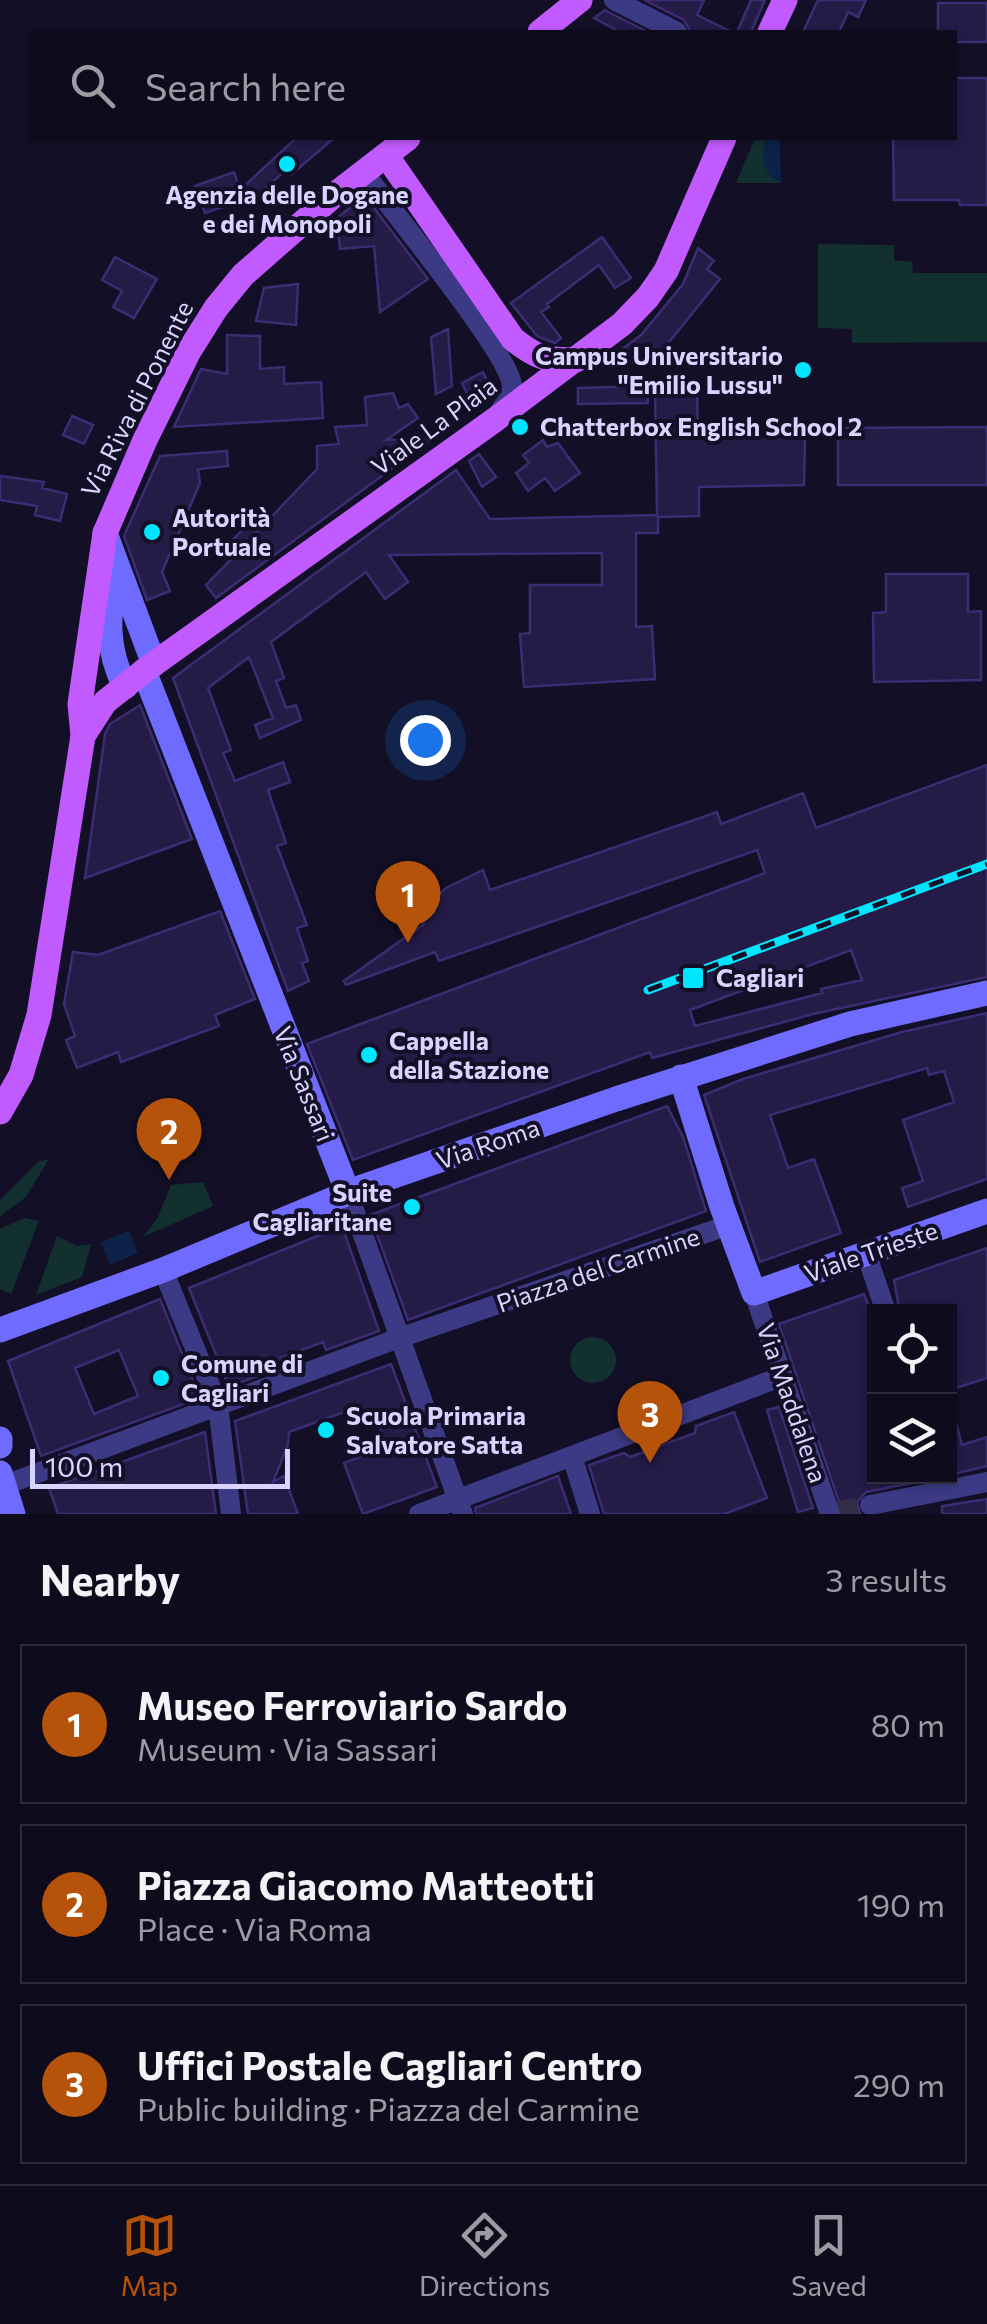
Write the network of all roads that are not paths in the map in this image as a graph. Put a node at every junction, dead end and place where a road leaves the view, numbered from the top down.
1 (580, 0) edge
2 (614, 0) edge
3 (785, 0) edge
4 (542, 30) edge
5 (673, 30) edge
6 (771, 30) edge
7 (405, 140) edge
8 (723, 140) edge
9 (386, 154) junction
10 (364, 172) junction
11 (576, 360) junction
12 (496, 419) junction
13 (104, 534) junction
14 (115, 564) junction
15 (143, 667) junction
16 (83, 736) junction
17 (987, 992) edge
18 (681, 1078) junction
19 (1, 1111) edge
20 (348, 1192) junction
21 (987, 1211) edge
22 (729, 1226) junction
23 (866, 1254) junction
24 (163, 1270) junction
25 (754, 1292) junction
26 (883, 1304) edge
27 (0, 1330) edge
28 (400, 1338) junction
29 (783, 1376) junction
30 (218, 1404) junction
31 (0, 1438) edge
32 (0, 1446) edge
33 (572, 1456) junction
34 (2, 1482) edge
35 (987, 1482) edge
36 (870, 1505) dead end
37 (460, 1507) edge
38 (831, 1513) edge
39 (13, 1514) edge
40 (232, 1514) edge
41 (419, 1514) edge
42 (590, 1514) edge

1 - 4 main road
2 - 5 street
3 - 6 main road
7 - 9 main road, Via Riva di Ponente
8 - 11 main road, Viale La Plaia
9 - 10 main road, Via Riva di Ponente
9 - 11 main road
10 - 12 street
10 - 13 main road, Via Riva di Ponente
11 - 12 main road, Viale La Plaia
12 - 15 main road, Viale La Plaia
13 - 14 main road, Via Sassari
13 - 16 main road, Via Riva di Ponente
14 - 15 main road, Via Sassari
14 - 15 main road, Via Sassari
15 - 16 main road, Viale La Plaia
15 - 20 main road, Via Sassari
16 - 19 main road, Via Riva di Ponente
17 - 18 main road, Via Roma
18 - 20 main road, Via Roma
18 - 22 main road
20 - 24 main road, Via Roma
20 - 28 street, Via Sassari
21 - 23 main road, Viale Trieste
22 - 25 main road, Piazza del Carmine
22 - 28 street, Piazza del Carmine
23 - 25 main road, Viale Trieste
23 - 26 street
24 - 27 main road, Via Roma
24 - 30 street
25 - 29 street, Via Maddalena
28 - 30 street, Piazza del Carmine
28 - 37 street, Via Sassari
29 - 33 street
29 - 38 street, Via Maddalena
30 - 34 street, Piazza del Carmine
30 - 40 street
31 - 32 main road
33 - 37 street
33 - 42 street
34 - 39 main road
35 - 36 street
37 - 41 street

